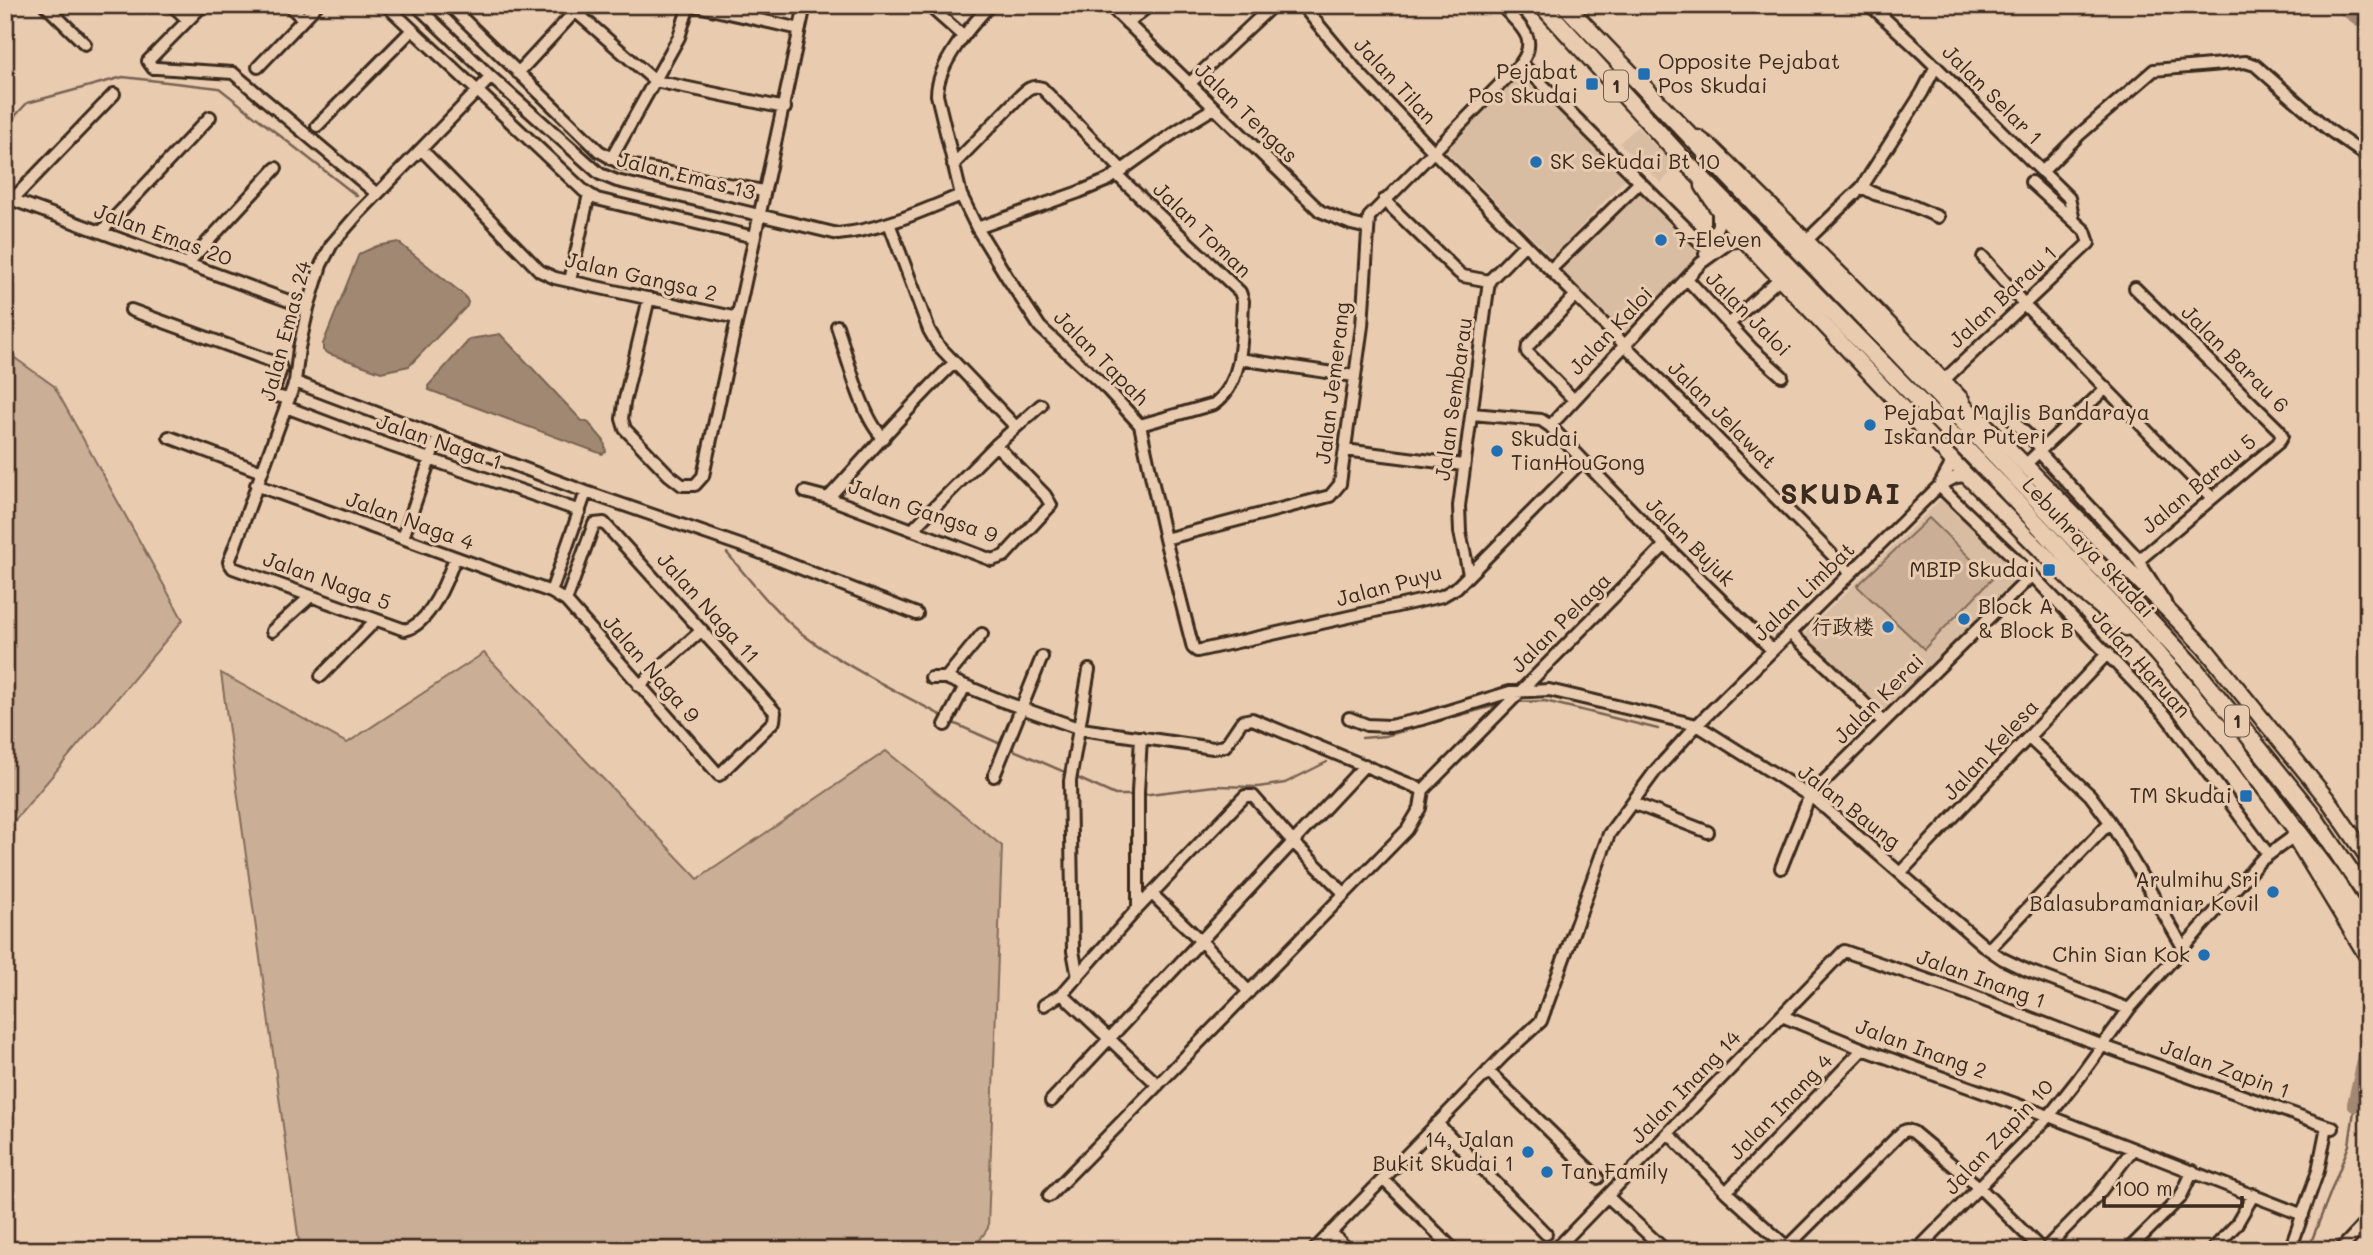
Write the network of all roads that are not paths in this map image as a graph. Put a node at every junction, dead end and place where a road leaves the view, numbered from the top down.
1 (45, 5) edge
2 (172, 5) edge
3 (203, 5) edge
4 (289, 5) edge
5 (317, 5) edge
6 (386, 5) edge
7 (416, 5) edge
8 (449, 5) edge
9 (691, 5) edge
10 (805, 5) edge
11 (928, 5) edge
12 (990, 5) edge
13 (1109, 5) edge
14 (1150, 5) edge
15 (1273, 5) edge
16 (1302, 5) edge
17 (1501, 5) edge
18 (1542, 5) edge
19 (1870, 5) edge
20 (575, 7) edge
21 (1569, 8) edge
22 (303, 19) junction
23 (188, 20) junction
24 (1127, 23) junction
25 (800, 29) junction
26 (412, 30) junction
27 (963, 36) junction
28 (85, 44) dead end
29 (1521, 63) junction
30 (258, 66) dead end
31 (1936, 66) junction
32 (518, 73) junction
33 (491, 77) junction
34 (655, 81) junction
35 (1189, 84) junction
36 (477, 91) junction
37 (114, 94) dead end
38 (785, 108) junction
39 (1214, 108) junction
40 (210, 117) dead end
41 (317, 126) dead end
42 (1679, 126) junction
43 (421, 149) junction
44 (1433, 151) junction
45 (2368, 157) edge
46 (611, 159) junction
47 (953, 165) junction
48 (1691, 167) junction
49 (276, 168) dead end
50 (2042, 172) junction
51 (1120, 173) junction
52 (2031, 182) dead end
53 (1639, 183) junction
54 (1862, 187) junction
55 (763, 191) junction
56 (377, 194) junction
57 (589, 194) junction
58 (961, 194) junction
59 (9, 199) edge
60 (1384, 201) junction
61 (1718, 209) junction
62 (758, 214) junction
63 (1938, 217) dead end
64 (2074, 221) junction
65 (888, 223) junction
66 (977, 228) junction
67 (1367, 228) junction
68 (101, 232) junction
69 (754, 237) junction
70 (1744, 240) junction
71 (1806, 241) junction
72 (1525, 244) junction
73 (1707, 249) junction
74 (1983, 257) dead end
75 (1701, 263) junction
76 (187, 264) junction
77 (1551, 269) junction
78 (1780, 278) junction
79 (1687, 279) junction
80 (570, 281) junction
81 (1489, 281) junction
82 (2135, 288) dead end
83 (1576, 295) junction
84 (649, 298) junction
85 (2024, 304) junction
86 (308, 308) junction
87 (131, 310) dead end
88 (737, 318) junction
89 (1865, 320) junction
90 (1729, 324) junction
91 (837, 326) dead end
92 (1625, 344) junction
93 (1239, 359) junction
94 (954, 363) junction
95 (1354, 376) junction
96 (1782, 376) dead end
97 (1944, 380) junction
98 (295, 382) junction
99 (2106, 388) junction
100 (1574, 400) junction
101 (287, 403) junction
102 (1041, 405) dead end
103 (2005, 413) dead end
104 (1472, 414) junction
105 (1140, 425) junction
106 (1984, 425) junction
107 (1016, 426) junction
108 (1550, 426) junction
109 (438, 436) junction
110 (2282, 436) joint
111 (169, 437) dead end
112 (884, 438) junction
113 (996, 445) junction
114 (1345, 450) junction
115 (2040, 451) junction
116 (1952, 457) junction
117 (431, 460) junction
118 (1582, 461) junction
119 (1462, 466) junction
120 (2025, 466) junction
121 (261, 472) junction
122 (1968, 476) junction
123 (256, 485) junction
124 (1939, 486) junction
125 (586, 492) junction
126 (805, 492) dead end
127 (828, 498) junction
128 (2212, 498) junction
129 (580, 511) junction
130 (912, 530) junction
131 (403, 538) junction
132 (1165, 539) junction
133 (1665, 545) junction
134 (455, 558) junction
135 (2139, 560) junction
136 (230, 565) joint
137 (1850, 573) junction
138 (1469, 574) junction
139 (2032, 575) junction
140 (551, 592) junction
141 (312, 596) junction
142 (566, 601) junction
143 (917, 614) dead end
144 (2173, 615) junction
145 (376, 620) junction
146 (702, 630) junction
147 (272, 631) dead end
148 (1790, 632) junction
149 (982, 634) dead end
150 (1772, 650) junction
151 (1197, 651) joint
152 (2108, 653) junction
153 (2157, 653) junction
154 (1042, 657) dead end
155 (1089, 670) dead end
156 (321, 676) dead end
157 (932, 678) dead end
158 (946, 678) junction
159 (965, 685) junction
160 (639, 686) junction
161 (1522, 690) junction
162 (1020, 708) junction
163 (1349, 718) dead end
164 (947, 721) dead end
165 (1883, 722) junction
166 (1697, 725) junction
167 (1081, 729) junction
168 (1141, 737) junction
169 (2029, 738) junction
170 (1365, 765) junction
171 (719, 775) joint
172 (994, 776) dead end
173 (1423, 790) junction
174 (1810, 795) junction
175 (1633, 803) junction
176 (2284, 816) junction
177 (2110, 822) junction
178 (1708, 832) dead end
179 (2294, 836) junction
180 (1294, 843) junction
181 (2364, 843) edge
182 (2268, 854) junction
183 (2368, 858) edge
184 (1781, 868) dead end
185 (1901, 872) junction
186 (1344, 893) junction
187 (1152, 894) junction
188 (2368, 897) edge
189 (1138, 908) junction
190 (2368, 932) edge
191 (1202, 942) junction
192 (2183, 947) junction
193 (1989, 950) junction
194 (1844, 951) joint
195 (2368, 958) edge
196 (1078, 976) junction
197 (1249, 992) junction
198 (1062, 994) junction
199 (1044, 1005) dead end
200 (2129, 1009) junction
201 (1782, 1016) junction
202 (1107, 1039) junction
203 (2103, 1046) junction
204 (1863, 1049) junction
205 (1488, 1070) junction
206 (1158, 1085) junction
207 (1051, 1101) dead end
208 (2049, 1116) junction
209 (1437, 1123) junction
210 (1668, 1133) junction
211 (2133, 1149) junction
212 (2193, 1171) junction
213 (1598, 1178) dead end
214 (1383, 1179) junction
215 (1979, 1187) junction
216 (1726, 1192) junction
217 (2255, 1194) junction
218 (1049, 1196) dead end
219 (1607, 1196) junction
220 (2303, 1215) junction
221 (2368, 1220) edge
222 (1331, 1232) junction
223 (1546, 1234) dead end
224 (1786, 1248) edge
225 (1314, 1250) edge
226 (1348, 1250) edge
227 (1454, 1250) edge
228 (1555, 1250) edge
229 (1665, 1250) edge
230 (1917, 1250) edge
231 (2043, 1250) edge
232 (2128, 1250) edge
233 (2212, 1250) edge
234 (2290, 1250) edge
235 (2340, 1250) edge

1 - 28 street
2 - 23 street
3 - 23 street
4 - 22 street
5 - 22 street
6 - 26 street
7 - 33 street, Jalan Emas 13
8 - 32 street
9 - 25 street
9 - 34 street
10 - 25 street
11 - 27 street
12 - 27 street, Jalan Tapah
13 - 24 street, Jalan Tengas
14 - 24 street
15 - 35 street
16 - 44 street, Jalan Tilan
17 - 29 street
18 - 48 highway, Lebuhraya Skudai / 1
19 - 31 street, Jalan Selar 1
20 - 32 street
20 - 34 street
21 - 42 highway, Lebuhraya Skudai / 1
22 - 30 street
23 - 56 street
24 - 35 street, Jalan Tengas
25 - 38 street
26 - 36 street
26 - 41 street
27 - 47 street, Jalan Tapah
29 - 44 street
29 - 53 street
31 - 50 street, Jalan Selar 1
31 - 54 street
32 - 46 street
33 - 36 street, Jalan Emas 24
33 - 62 street, Jalan Emas 13
34 - 38 street
34 - 46 street
35 - 39 street, Jalan Tengas
36 - 43 street, Jalan Emas 24
36 - 57 street
37 - 59 street
38 - 55 street
39 - 51 street
39 - 67 street, Jalan Tengas
40 - 68 street
42 - 71 main road
42 - 89 highway, Lebuhraya Skudai / 1
43 - 56 street, Jalan Emas 24
43 - 80 street, Jalan Gangsa 2
44 - 60 street
44 - 72 street, Jalan Tilan
45 - 50 street
46 - 55 street
47 - 51 street, Jalan Toman
47 - 58 street, Jalan Tapah
48 - 61 main road
48 - 153 highway, Lebuhraya Skudai / 1
49 - 76 street
50 - 64 street, Jalan Selar 1
51 - 66 street
51 - 93 street, Jalan Toman
52 - 64 street
53 - 73 street
53 - 77 street
54 - 63 street
54 - 71 street
55 - 62 street
56 - 86 street, Jalan Emas 24
57 - 69 street
57 - 80 street
58 - 65 street, Jalan Emas 13
58 - 66 street, Jalan Tapah
59 - 68 street, Jalan Emas 20
60 - 67 street
60 - 81 street
61 - 70 main road
61 - 73 street, Jalan Kaloi
62 - 65 street, Jalan Emas 13
62 - 69 street
64 - 85 street, Jalan Barau 1
65 - 94 street
66 - 105 street, Jalan Tapah
67 - 95 street, Jalan Jemerang
68 - 76 street, Jalan Emas 20
69 - 88 street
70 - 75 street, Jalan Kaloi
70 - 78 main road
71 - 97 main road
72 - 77 street, Jalan Jelawat
72 - 81 street
73 - 75 street, Jalan Kaloi
74 - 85 street
75 - 79 street, Jalan Kaloi
76 - 86 street, Jalan Emas 20
77 - 83 street, Jalan Jelawat
78 - 90 street
78 - 116 main road
79 - 90 street, Jalan Jaloi
79 - 92 street, Jalan Kaloi
80 - 84 street, Jalan Gangsa 2
81 - 104 street, Jalan Sembarau
82 - 110 street, Jalan Barau 6
83 - 92 street, Jalan Jelawat
83 - 100 street
84 - 88 street, Jalan Gangsa 2
84 - 88 street
85 - 97 street, Jalan Barau 1
85 - 99 street
86 - 98 street, Jalan Emas 24
87 - 101 street
89 - 106 highway
89 - 188 highway, Lebuhraya Skudai / 1
90 - 96 street, Jalan Jaloi
91 - 112 street
92 - 100 street, Jalan Kaloi
92 - 137 street, Jalan Jelawat
93 - 95 street
93 - 105 street, Jalan Toman
94 - 107 street
94 - 112 street
95 - 114 street, Jalan Jemerang
97 - 106 main road
98 - 101 street, Jalan Emas 24
98 - 109 street
99 - 115 street
99 - 128 street
100 - 108 street, Jalan Kaloi
101 - 117 street, Jalan Naga 1
101 - 121 street, Jalan Emas 24
102 - 107 street
103 - 115 street
104 - 108 street
104 - 119 street, Jalan Sembarau
105 - 132 street, Jalan Tapah
106 - 120 main road
107 - 113 street
108 - 118 street, Jalan Bujuk
109 - 117 street
109 - 125 street
110 - 128 street, Jalan Barau 5
111 - 121 street
112 - 127 street
113 - 130 street
113 - 130 street, Jalan Gangsa 9
114 - 119 street
114 - 132 street, Jalan Jemerang
115 - 120 street
115 - 135 street
116 - 122 main road
116 - 124 street, Jalan Limbat
117 - 129 street, Jalan Naga 1
117 - 131 street
118 - 133 street, Jalan Bujuk
118 - 138 street, Jalan Puyu
119 - 138 street, Jalan Sembarau
120 - 144 main road
121 - 123 street, Jalan Emas 24
122 - 124 street, Jalan Limbat
122 - 153 main road
123 - 131 street, Jalan Naga 4
123 - 136 street, Jalan Emas 24
124 - 137 street, Jalan Limbat
124 - 139 street, Jalan Haruan
125 - 129 street
125 - 143 street
126 - 127 street, Jalan Gangsa 9
127 - 130 street, Jalan Gangsa 9
128 - 135 street, Jalan Barau 5
129 - 140 street
131 - 134 street, Jalan Naga 4
132 - 151 street, Jalan Tapah
133 - 150 street, Jalan Bujuk
133 - 161 street, Jalan Pelaga
134 - 140 street, Jalan Naga 4
134 - 145 street, Jalan Naga 5
135 - 144 street
136 - 141 street, Jalan Naga 5
137 - 148 street, Jalan Limbat
138 - 151 street, Jalan Puyu
139 - 152 street, Jalan Haruan
139 - 165 street, Jalan Kerai
140 - 142 street, Jalan Naga 9
141 - 145 street, Jalan Naga 5
141 - 147 street
142 - 146 street, Jalan Naga 11
142 - 160 street, Jalan Naga 9
144 - 181 main road
145 - 156 street
146 - 160 street
146 - 171 street, Jalan Naga 11
148 - 150 street, Jalan Limbat
148 - 165 street
149 - 158 street
150 - 166 street, Jalan Limbat
152 - 169 street, Jalan Kelesa
152 - 182 street, Jalan Haruan
153 - 176 highway, Lebuhraya Skudai / 1
154 - 162 street
155 - 167 street
157 - 158 street
158 - 159 street
159 - 162 street
159 - 164 street
160 - 171 street, Jalan Naga 9
161 - 163 street, Jalan Pelaga
161 - 166 street, Jalan Baung
161 - 173 street
162 - 167 street
162 - 172 street
165 - 174 street, Jalan Kerai
166 - 174 street, Jalan Baung
166 - 175 street, Jalan Limbat
167 - 168 street
167 - 196 street
168 - 170 street
168 - 189 street
169 - 177 street
169 - 185 street, Jalan Kelesa
170 - 173 street
170 - 180 street
173 - 186 street
174 - 184 street, Jalan Kerai
174 - 185 street, Jalan Baung
175 - 178 street
175 - 205 street, Jalan Limbat
176 - 179 main road
176 - 190 highway, Lebuhraya Skudai / 1
177 - 192 street
177 - 193 street
179 - 182 street, Jalan Zapin 10
179 - 195 main road
180 - 186 street
180 - 187 street
180 - 191 street
181 - 183 main road
182 - 192 street, Jalan Zapin 10
185 - 193 street, Jalan Baung
186 - 197 street
187 - 189 street
187 - 191 street
189 - 196 street
191 - 197 street
191 - 202 street
192 - 200 street, Jalan Zapin 10
193 - 200 street, Jalan Baung
194 - 201 street, Jalan Inang 14
194 - 203 street, Jalan Inang 1
196 - 198 street
197 - 206 street
198 - 199 street
198 - 202 street
200 - 203 street, Jalan Zapin 10
201 - 204 street, Jalan Inang 2
201 - 210 street, Jalan Inang 14
202 - 206 street
202 - 207 street
203 - 208 street, Jalan Zapin 10
203 - 220 street, Jalan Zapin 1
204 - 208 street, Jalan Inang 2
204 - 216 street, Jalan Inang 4
205 - 209 street, Jalan Limbat
205 - 213 street
206 - 218 street
208 - 211 street, Jalan Inang 2
208 - 215 street, Jalan Zapin 10
209 - 214 street, Jalan Limbat
209 - 223 street
210 - 216 street
210 - 219 street, Jalan Inang 14
211 - 212 street, Jalan Inang 2
211 - 231 street
212 - 217 street, Jalan Inang 2
212 - 232 street
214 - 222 street, Jalan Limbat
214 - 227 street
215 - 224 street
215 - 230 street, Jalan Zapin 10
215 - 231 street
216 - 224 street
217 - 220 street, Jalan Inang 2
217 - 233 street
219 - 228 street, Jalan Inang 14
219 - 229 street
220 - 234 street
221 - 235 street
222 - 225 street, Jalan Limbat
222 - 226 street

